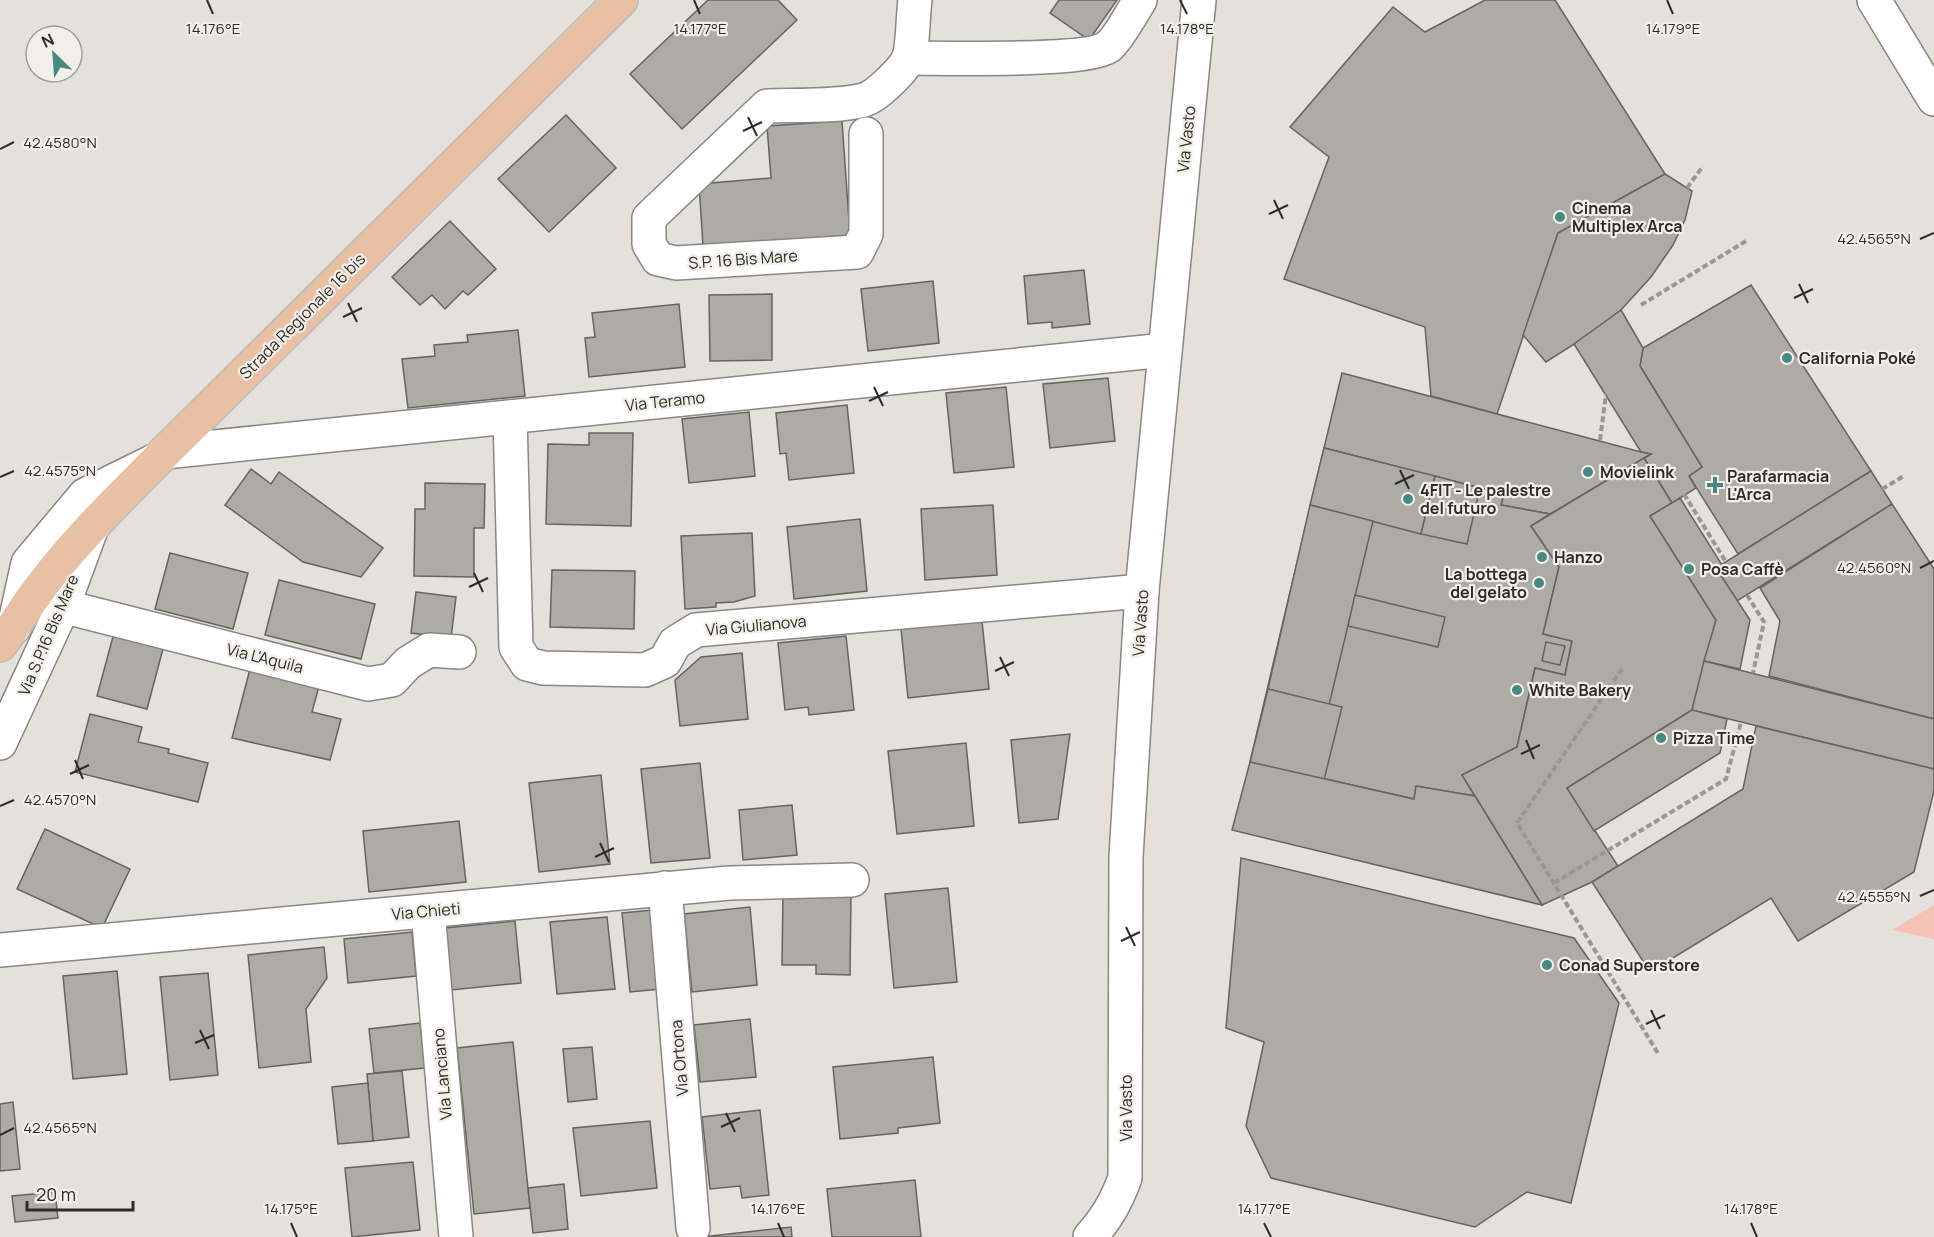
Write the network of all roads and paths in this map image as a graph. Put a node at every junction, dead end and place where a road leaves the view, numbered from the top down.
1 (621, 0) edge
2 (915, 0) edge
3 (1140, 0) edge
4 (1199, 0) edge
5 (1874, 0) edge
6 (909, 58) junction
7 (1934, 99) edge
8 (866, 134) dead end
9 (1702, 166) dead end
10 (1686, 188) dead end
11 (1746, 241) dead end
12 (1641, 305) dead end
13 (1166, 350) junction
14 (1606, 394) dead end
15 (510, 417) junction
16 (1600, 440) dead end
17 (161, 455) junction
18 (1904, 476) dead end
19 (1882, 489) dead end
20 (1684, 494) dead end
21 (92, 526) junction
22 (1726, 561) dead end
23 (1142, 591) junction
24 (1747, 595) dead end
25 (62, 606) junction
26 (7, 637) edge
27 (459, 652) dead end
28 (1622, 669) dead end
29 (1753, 672) dead end
30 (1742, 722) dead end
31 (0, 743) edge
32 (852, 880) dead end
33 (1554, 883) junction
34 (665, 888) junction
35 (428, 911) junction
36 (0, 950) edge
37 (1659, 1055) dead end
38 (693, 1227) dead end
39 (456, 1237) edge
40 (1090, 1237) edge

1 - 17 main road, Strada Regionale 16 bis
2 - 6 street
3 - 6 street
4 - 13 street, Via Vasto
5 - 7 street
6 - 8 street, S.P. 16 Bis Mare
9 - 10 path
11 - 12 path
13 - 15 street, Via Teramo
13 - 23 street, Via Vasto
14 - 16 path
15 - 17 street, Via Teramo
15 - 23 street, Via Giulianova
17 - 21 main road, Strada Regionale 16 bis
17 - 26 street
18 - 19 path
20 - 22 path
21 - 25 street, Via S.P.16 Bis Mare
21 - 26 main road, Strada Regionale 16 bis
23 - 40 street, Via Vasto
24 - 29 path
25 - 27 street, Via L'Aquila
25 - 31 street, Via S.P.16 Bis Mare
28 - 33 path
30 - 33 path
32 - 34 street, Via Chieti
33 - 37 path
34 - 35 street, Via Chieti
34 - 38 street, Via Ortona
35 - 36 street, Via Chieti
35 - 39 street, Via Lanciano

